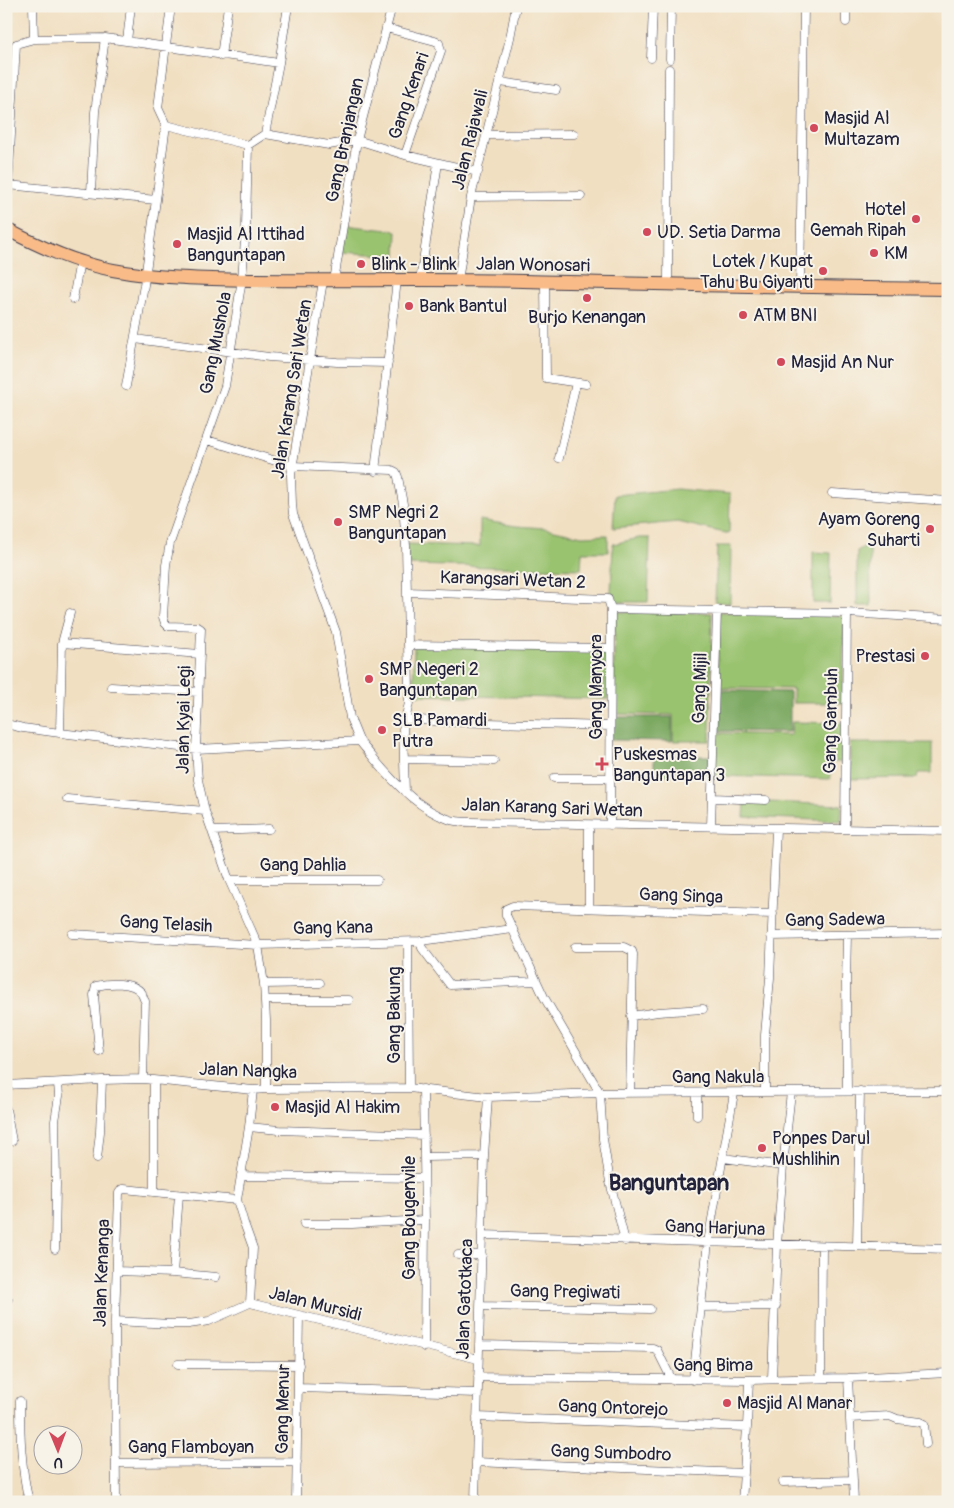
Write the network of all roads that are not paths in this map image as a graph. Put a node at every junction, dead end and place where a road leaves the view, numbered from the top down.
1 (33, 6) edge
2 (130, 6) edge
3 (171, 6) edge
4 (228, 6) edge
5 (288, 6) edge
6 (392, 6) edge
7 (516, 6) edge
8 (653, 6) edge
9 (671, 6) edge
10 (804, 6) edge
11 (846, 6) edge
12 (846, 22) dead end
13 (386, 28) junction
14 (105, 38) junction
15 (34, 39) junction
16 (127, 41) junction
17 (6, 44) edge
18 (16, 44) junction
19 (167, 47) junction
20 (221, 56) junction
21 (651, 58) dead end
22 (670, 59) dead end
23 (279, 63) junction
24 (669, 69) dead end
25 (500, 82) junction
26 (556, 90) dead end
27 (166, 125) junction
28 (265, 134) junction
29 (574, 134) dead end
30 (487, 135) junction
31 (358, 140) junction
32 (248, 145) junction
33 (405, 155) junction
34 (438, 163) junction
35 (478, 172) junction
36 (8, 186) junction
37 (91, 193) junction
38 (582, 196) dead end
39 (471, 197) junction
40 (156, 200) junction
41 (6, 224) edge
42 (6, 230) edge
43 (80, 261) junction
44 (146, 275) junction
45 (242, 279) junction
46 (398, 280) junction
47 (329, 281) junction
48 (420, 281) junction
49 (458, 281) junction
50 (545, 283) junction
51 (668, 284) junction
52 (800, 288) junction
53 (948, 289) edge
54 (73, 300) dead end
55 (135, 339) junction
56 (231, 352) junction
57 (311, 360) junction
58 (388, 363) junction
59 (576, 383) junction
60 (586, 384) dead end
61 (126, 386) dead end
62 (207, 440) junction
63 (559, 458) dead end
64 (292, 466) junction
65 (375, 471) junction
66 (832, 493) dead end
67 (948, 501) edge
68 (407, 592) junction
69 (611, 608) junction
70 (717, 610) junction
71 (70, 612) dead end
72 (847, 613) junction
73 (948, 619) edge
74 (62, 643) junction
75 (408, 645) junction
76 (610, 648) junction
77 (200, 654) junction
78 (111, 687) dead end
79 (198, 692) junction
80 (404, 719) junction
81 (6, 724) edge
82 (610, 726) junction
83 (60, 733) junction
84 (360, 741) junction
85 (196, 749) junction
86 (404, 759) junction
87 (494, 761) dead end
88 (554, 778) dead end
89 (610, 778) junction
90 (405, 792) junction
91 (712, 798) junction
92 (67, 799) dead end
93 (766, 800) dead end
94 (205, 811) junction
95 (589, 824) junction
96 (610, 825) junction
97 (711, 827) junction
98 (776, 828) junction
99 (269, 829) dead end
100 (845, 829) junction
101 (212, 831) junction
102 (948, 831) edge
103 (229, 880) junction
104 (377, 880) dead end
105 (589, 908) junction
106 (773, 914) junction
107 (513, 930) junction
108 (948, 933) edge
109 (72, 934) dead end
110 (847, 935) junction
111 (772, 936) junction
112 (420, 941) junction
113 (408, 942) junction
114 (258, 945) junction
115 (575, 947) dead end
116 (536, 981) junction
117 (320, 983) dead end
118 (264, 984) junction
119 (265, 1000) junction
120 (349, 1000) dead end
121 (703, 1009) dead end
122 (631, 1016) junction
123 (99, 1051) dead end
124 (143, 1079) junction
125 (102, 1080) junction
126 (154, 1081) junction
127 (58, 1083) junction
128 (6, 1085) edge
129 (409, 1088) junction
130 (266, 1089) junction
131 (423, 1089) junction
132 (253, 1090) junction
133 (848, 1091) junction
134 (860, 1091) junction
135 (948, 1091) edge
136 (764, 1092) junction
137 (791, 1092) junction
138 (600, 1093) junction
139 (630, 1093) junction
140 (697, 1093) junction
141 (734, 1093) junction
142 (488, 1097) junction
143 (6, 1109) edge
144 (697, 1116) dead end
145 (249, 1127) junction
146 (424, 1135) junction
147 (12, 1141) dead end
148 (484, 1156) junction
149 (424, 1157) junction
150 (97, 1158) dead end
151 (723, 1158) junction
152 (783, 1166) junction
153 (241, 1176) junction
154 (424, 1178) junction
155 (154, 1192) junction
156 (179, 1195) junction
157 (238, 1200) junction
158 (425, 1220) junction
159 (304, 1224) dead end
160 (482, 1236) junction
161 (624, 1240) junction
162 (708, 1242) junction
163 (777, 1245) junction
164 (822, 1246) junction
165 (857, 1246) junction
166 (56, 1249) dead end
167 (948, 1249) edge
168 (458, 1255) dead end
169 (482, 1255) junction
170 (117, 1271) junction
171 (173, 1274) junction
172 (216, 1278) dead end
173 (250, 1303) junction
174 (480, 1306) junction
175 (776, 1306) junction
176 (701, 1307) junction
177 (650, 1309) dead end
178 (299, 1316) junction
179 (115, 1321) junction
180 (479, 1345) junction
181 (424, 1346) junction
182 (478, 1359) junction
183 (178, 1364) dead end
184 (298, 1365) junction
185 (948, 1372) edge
186 (478, 1377) junction
187 (821, 1378) junction
188 (848, 1378) junction
189 (772, 1379) junction
190 (672, 1380) junction
191 (693, 1380) junction
192 (749, 1380) junction
193 (298, 1388) junction
194 (478, 1393) junction
195 (20, 1401) dead end
196 (477, 1417) junction
197 (850, 1418) junction
198 (747, 1427) junction
199 (926, 1444) dead end
200 (297, 1462) junction
201 (476, 1462) junction
202 (116, 1463) junction
203 (744, 1473) junction
204 (853, 1480) junction
205 (783, 1482) dead end
206 (28, 1502) edge
207 (116, 1502) edge
208 (296, 1502) edge
209 (474, 1502) edge
210 (742, 1502) edge
211 (854, 1502) edge

1 - 15 street
2 - 16 street
3 - 19 street
4 - 20 street
5 - 23 street
6 - 13 street, Gang Branjangan
7 - 25 street, Jalan Rajawali
8 - 21 street
9 - 22 street
10 - 52 street
11 - 12 street
13 - 31 street, Gang Branjangan
13 - 33 street, Gang Kenari
14 - 15 street
14 - 16 street
14 - 37 street
15 - 18 street
16 - 19 street
17 - 18 street
18 - 36 street
19 - 20 street
19 - 27 street
20 - 23 street
23 - 28 street
24 - 51 street
25 - 26 street
25 - 30 street, Jalan Rajawali
27 - 32 street
27 - 40 street
28 - 31 street
28 - 32 street
29 - 30 street
30 - 35 street, Jalan Rajawali
31 - 33 street
31 - 47 street, Gang Branjangan
32 - 45 street, Gang Mushola
33 - 34 street
34 - 35 street
34 - 48 street
35 - 39 street, Jalan Rajawali
36 - 37 street
36 - 41 street
37 - 40 street
38 - 39 street
39 - 49 street, Jalan Rajawali
40 - 44 street
42 - 43 main road, Jalan Wonosari
43 - 44 main road, Jalan Wonosari
43 - 54 street
44 - 45 main road, Jalan Wonosari
44 - 55 street
45 - 47 main road, Jalan Wonosari
45 - 56 street, Gang Mushola
46 - 47 main road, Jalan Wonosari
46 - 48 main road, Jalan Wonosari
46 - 58 street
47 - 57 street, Jalan Karang Sari Wetan
48 - 49 main road, Jalan Wonosari
49 - 50 main road, Jalan Wonosari
50 - 51 main road, Jalan Wonosari
50 - 59 street
51 - 52 main road, Jalan Wonosari
52 - 53 main road, Jalan Wonosari
55 - 56 street
55 - 61 street
56 - 57 street
56 - 62 street, Gang Mushola
57 - 58 street
57 - 64 street, Jalan Karang Sari Wetan
58 - 65 street
59 - 60 street
59 - 63 street
62 - 64 street
62 - 77 street, Jalan Kyai Legi
64 - 65 street
64 - 84 street, Jalan Karang Sari Wetan
65 - 68 street
66 - 67 street
68 - 69 street, Karangsari Wetan 2
68 - 75 street
69 - 70 street
69 - 76 street, Gang Manyora
70 - 72 street
70 - 91 street, Gang Mijil
71 - 74 street
72 - 73 street
72 - 100 street, Gang Gambuh
74 - 77 street
74 - 83 street
75 - 76 street
75 - 80 street
76 - 82 street, Gang Manyora
77 - 79 street, Jalan Kyai Legi
78 - 79 street
79 - 85 street, Jalan Kyai Legi
80 - 82 street
80 - 86 street
81 - 83 street
82 - 89 street, Gang Manyora
83 - 85 street
84 - 85 street
84 - 90 street, Jalan Karang Sari Wetan
85 - 94 street, Jalan Kyai Legi
86 - 87 street
86 - 90 street
88 - 89 street
89 - 96 street, Gang Manyora
90 - 95 street, Jalan Karang Sari Wetan
91 - 93 street
91 - 97 street, Gang Mijil
92 - 94 street
94 - 101 street, Jalan Kyai Legi
95 - 96 street, Jalan Karang Sari Wetan
95 - 105 street
96 - 97 street, Jalan Karang Sari Wetan
97 - 98 street, Jalan Karang Sari Wetan
98 - 100 street, Jalan Karang Sari Wetan
98 - 106 street, Gang Sadewa
99 - 101 street
100 - 102 street, Jalan Karang Sari Wetan
101 - 103 street, Jalan Kyai Legi
103 - 104 street, Gang Dahlia
103 - 114 street, Jalan Kyai Legi
105 - 106 street, Gang Singa
105 - 107 street, Gang Singa
106 - 111 street, Gang Sadewa
107 - 112 street, Gang Kana
107 - 116 street
108 - 110 street, Gang Sadewa
109 - 114 street, Gang Telasih
110 - 111 street, Gang Sadewa
110 - 133 street
111 - 136 street
112 - 113 street, Gang Kana
112 - 116 street
113 - 114 street, Gang Kana
113 - 129 street, Gang Bakung
114 - 118 street, Jalan Kyai Legi
115 - 122 street
116 - 138 street
117 - 118 street
118 - 119 street, Jalan Kyai Legi
119 - 120 street
119 - 130 street, Jalan Kyai Legi
121 - 122 street
122 - 139 street
123 - 124 street
124 - 125 street, Jalan Nangka
124 - 126 street, Jalan Nangka
125 - 127 street, Jalan Nangka
125 - 150 street
126 - 132 street, Jalan Nangka
126 - 155 street
127 - 128 street, Jalan Nangka
127 - 166 street
129 - 130 street, Jalan Nangka
129 - 131 street, Jalan Nangka
130 - 132 street, Jalan Nangka
131 - 142 street, Jalan Nangka
131 - 146 street, Gang Bougenvile
132 - 145 street
133 - 134 street, Gang Nakula
133 - 137 street, Gang Nakula
134 - 135 street, Gang Nakula
134 - 165 street
136 - 137 street, Gang Nakula
136 - 141 street, Gang Nakula
137 - 152 street
138 - 139 street, Gang Nakula
138 - 142 street, Gang Nakula
138 - 161 street
139 - 140 street, Gang Nakula
140 - 141 street, Gang Nakula
140 - 144 street
141 - 151 street
142 - 148 street, Jalan Gatotkaca
143 - 147 street
145 - 146 street
145 - 153 street
146 - 149 street, Gang Bougenvile
148 - 149 street
148 - 160 street, Jalan Gatotkaca
149 - 154 street, Gang Bougenvile
151 - 152 street
151 - 162 street
152 - 163 street
153 - 154 street
153 - 157 street
154 - 158 street, Gang Bougenvile
155 - 156 street
155 - 170 street, Jalan Kenanga
156 - 157 street
156 - 171 street
157 - 173 street
158 - 159 street
158 - 181 street, Gang Bougenvile
160 - 161 street, Gang Harjuna
160 - 169 street, Jalan Gatotkaca
161 - 162 street, Gang Harjuna
162 - 163 street, Gang Harjuna
162 - 176 street
163 - 164 street, Gang Harjuna
163 - 175 street
164 - 165 street, Gang Harjuna
164 - 187 street
165 - 167 street, Gang Harjuna
168 - 169 street
169 - 174 street, Jalan Gatotkaca
170 - 171 street
170 - 179 street, Jalan Kenanga
171 - 172 street
173 - 178 street, Jalan Mursidi
173 - 179 street, Jalan Mursidi
174 - 177 street, Gang Pregiwati
174 - 180 street, Jalan Gatotkaca
175 - 176 street
175 - 189 street
176 - 191 street
178 - 181 street, Jalan Mursidi
178 - 184 street, Gang Menur
179 - 202 street, Jalan Kenanga
180 - 182 street, Jalan Gatotkaca
180 - 190 street
181 - 182 street, Jalan Mursidi
182 - 186 street, Jalan Gatotkaca
183 - 184 street
184 - 193 street, Gang Menur
185 - 188 street, Gang Bima
186 - 190 street, Gang Bima
186 - 194 street, Jalan Gatotkaca
187 - 188 street, Gang Bima
187 - 189 street, Gang Bima
188 - 197 street
189 - 192 street, Gang Bima
190 - 191 street, Gang Bima
191 - 192 street, Gang Bima
192 - 198 street
193 - 194 street
193 - 200 street, Gang Menur
194 - 196 street, Jalan Gatotkaca
195 - 206 street
196 - 198 street, Gang Ontorejo
196 - 201 street, Jalan Gatotkaca
197 - 199 street
197 - 204 street
198 - 203 street
200 - 202 street, Gang Flamboyan
200 - 208 street, Gang Menur
201 - 203 street, Gang Sumbodro
201 - 209 street, Jalan Gatotkaca
202 - 207 street, Jalan Kenanga
203 - 210 street
204 - 205 street
204 - 211 street

